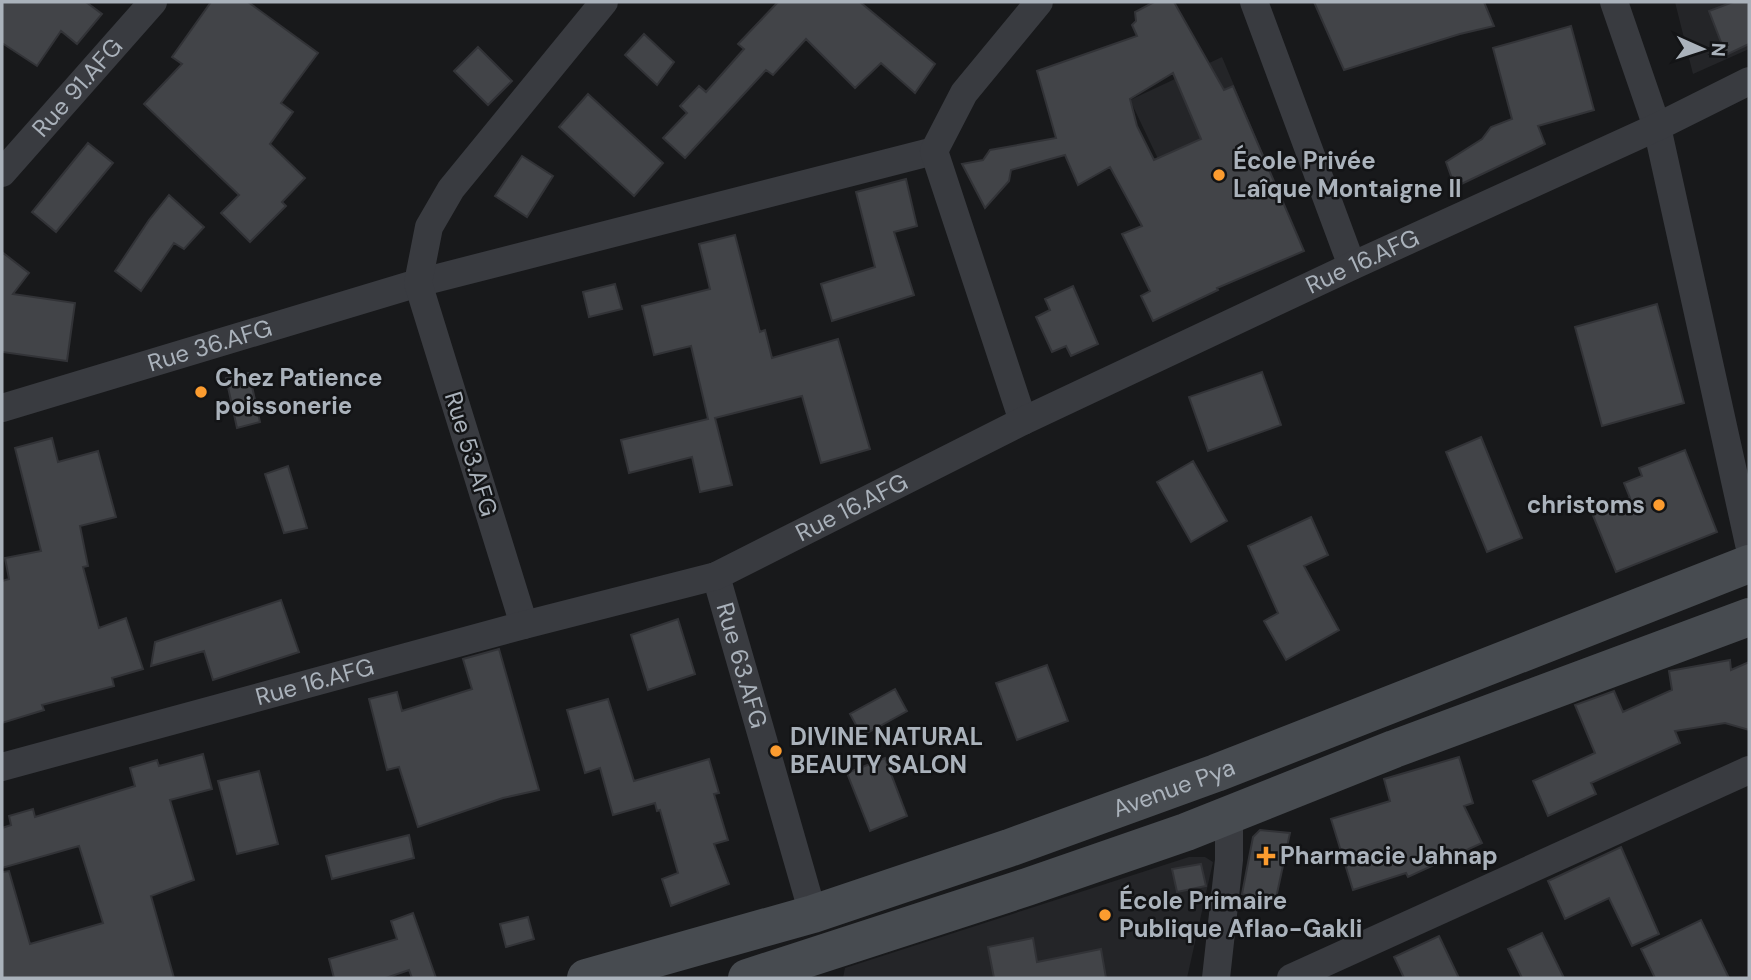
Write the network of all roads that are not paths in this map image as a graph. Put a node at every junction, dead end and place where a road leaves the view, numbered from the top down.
1 (153, 2) edge
2 (604, 2) edge
3 (1040, 2) edge
4 (1254, 2) edge
5 (1614, 2) edge
6 (1749, 81) edge
7 (1657, 127) junction
8 (934, 151) junction
9 (2, 173) edge
10 (1353, 266) junction
11 (418, 283) junction
12 (2, 408) edge
13 (1023, 421) junction
14 (1749, 544) edge
15 (1749, 564) edge
16 (716, 576) junction
17 (1749, 617) edge
18 (524, 625) junction
19 (2, 767) edge
20 (1749, 770) edge
21 (1216, 773) junction
22 (1229, 815) junction
23 (813, 914) junction
24 (820, 966) edge
25 (586, 978) edge
26 (747, 978) edge
27 (1216, 978) edge
28 (1291, 978) edge

1 - 9 street, Rue 91.AFG
2 - 11 street
3 - 8 street
4 - 10 street
5 - 7 street
6 - 7 street, Rue 16.AFG
7 - 10 street, Rue 16.AFG
7 - 14 street
8 - 11 street, Rue 36.AFG
8 - 13 street
10 - 13 street, Rue 16.AFG
11 - 12 street, Rue 36.AFG
11 - 18 street, Rue 53.AFG
13 - 16 street, Rue 16.AFG
15 - 21 main road, Avenue Pya
16 - 18 street, Rue 16.AFG
16 - 23 street, Rue 63.AFG
17 - 22 main road, Avenue Pya
18 - 19 street, Rue 16.AFG
20 - 28 street
21 - 22 main road
21 - 23 main road, Avenue Pya
22 - 24 main road, Avenue Pya
22 - 27 street
23 - 24 main road
23 - 25 main road, Avenue Pya
24 - 26 main road, Avenue Pya

